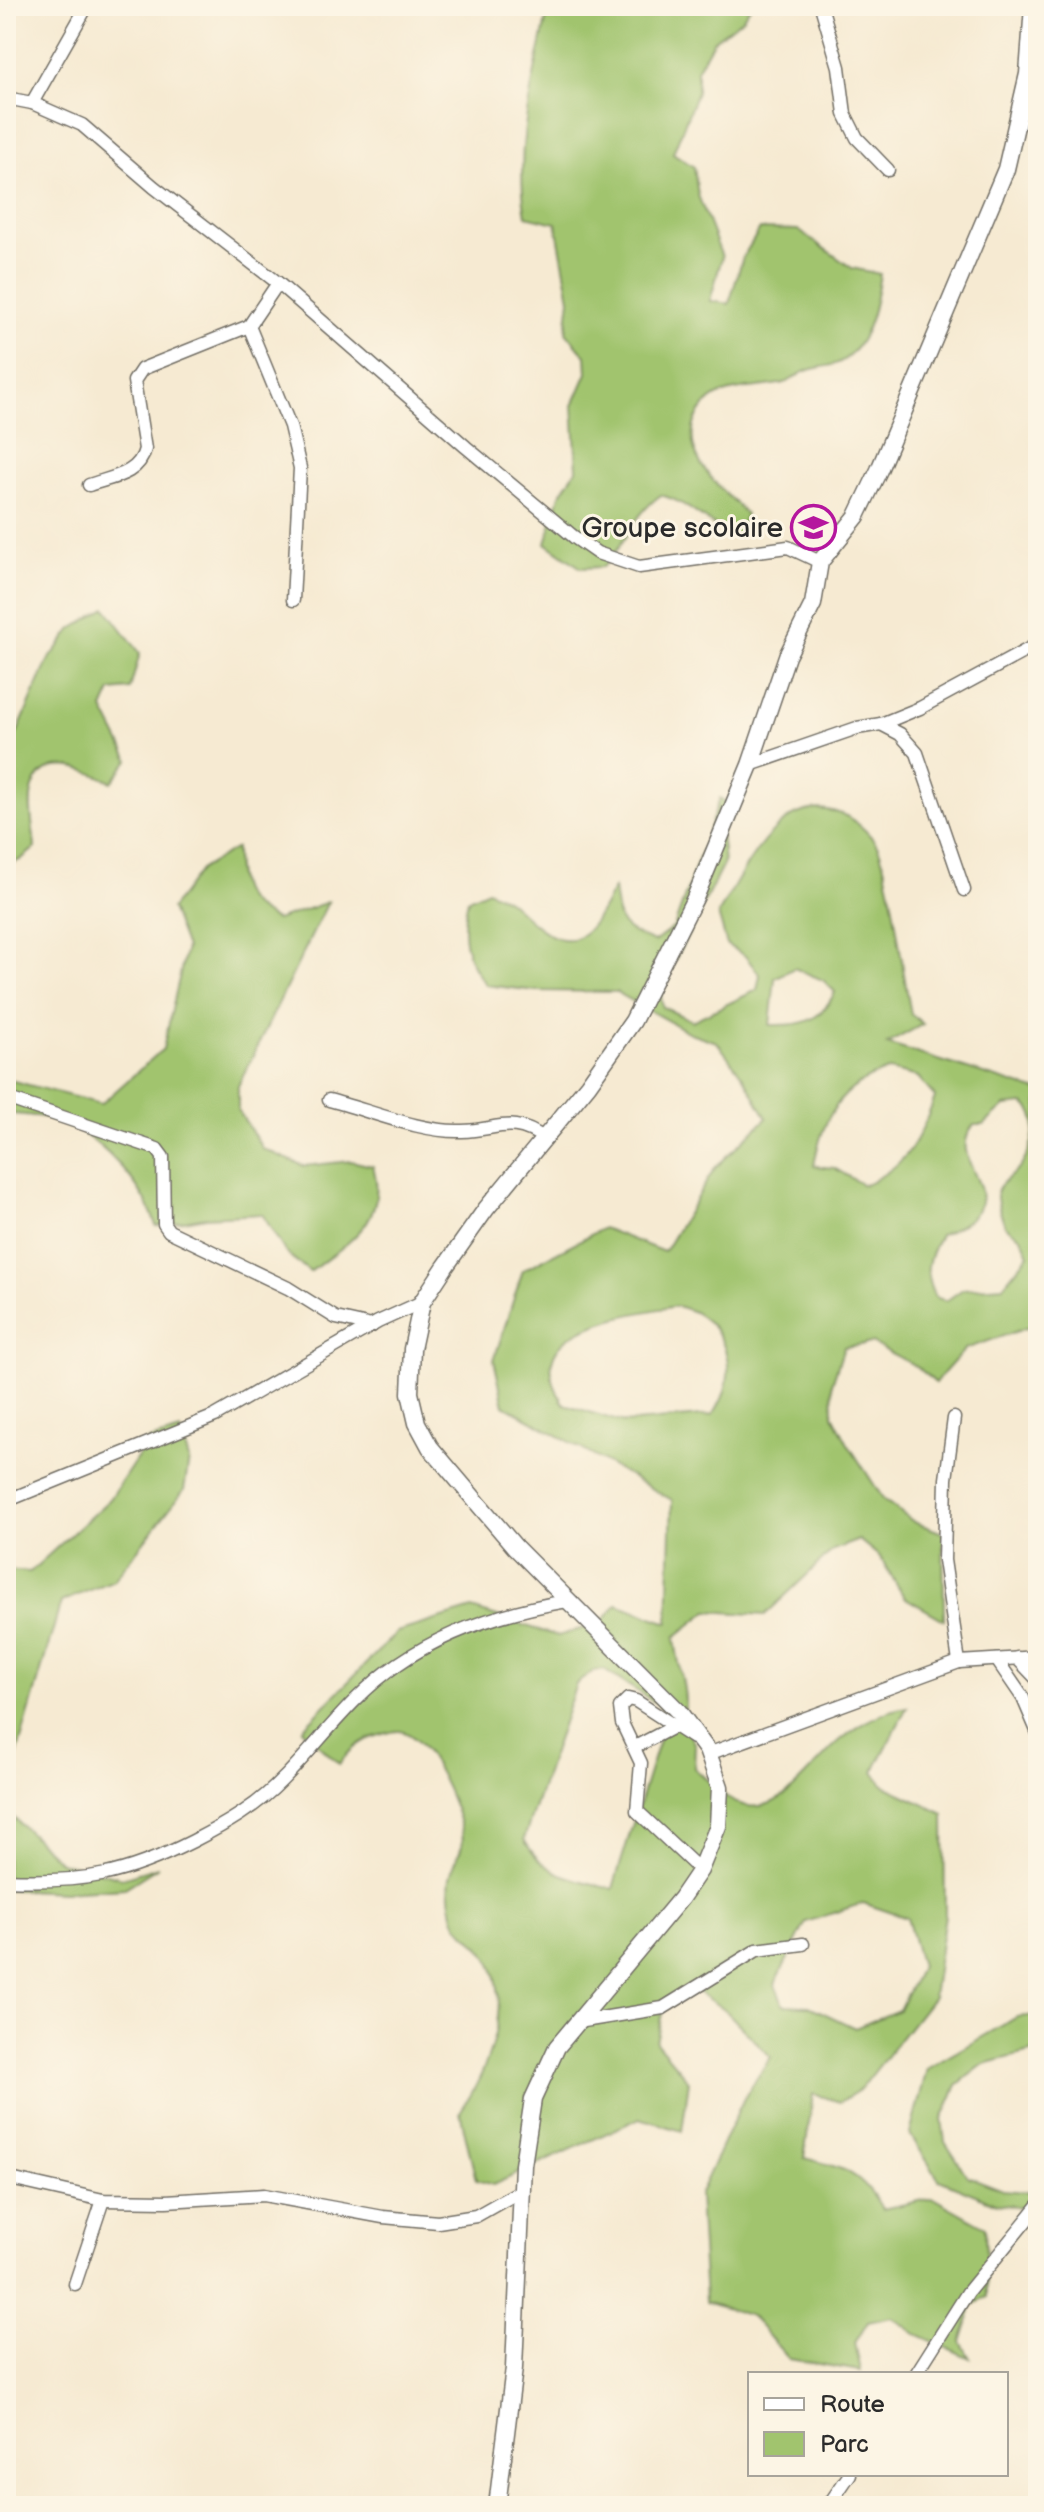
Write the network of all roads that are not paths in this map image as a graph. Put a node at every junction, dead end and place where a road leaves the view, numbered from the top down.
1 (87, 6) edge
2 (821, 6) edge
3 (1033, 6) edge
4 (6, 98) edge
5 (32, 103) junction
6 (888, 170) dead end
7 (278, 283) junction
8 (249, 326) junction
9 (89, 485) dead end
10 (820, 562) junction
11 (293, 600) dead end
12 (1038, 644) edge
13 (881, 724) junction
14 (750, 765) junction
15 (964, 890) dead end
16 (6, 1098) edge
17 (329, 1100) dead end
18 (545, 1139) junction
19 (422, 1302) junction
20 (372, 1326) junction
21 (954, 1418) dead end
22 (6, 1501) edge
23 (567, 1601) junction
24 (1038, 1657) edge
25 (1017, 1658) junction
26 (997, 1660) junction
27 (959, 1662) junction
28 (1038, 1680) edge
29 (677, 1725) junction
30 (1038, 1733) edge
31 (635, 1747) junction
32 (708, 1752) junction
33 (700, 1870) junction
34 (6, 1880) edge
35 (803, 1944) dead end
36 (575, 2023) junction
37 (6, 2178) edge
38 (522, 2190) junction
39 (103, 2200) junction
40 (1038, 2206) edge
41 (75, 2284) dead end
42 (917, 2372) edge
43 (849, 2476) edge
44 (497, 2506) edge
45 (828, 2506) edge

1 - 5 street
2 - 6 street
3 - 10 main road
4 - 5 street
5 - 7 street
7 - 8 street
7 - 10 street
8 - 9 street
8 - 11 street
10 - 14 main road
12 - 13 street
13 - 14 street
13 - 15 street
14 - 18 main road
16 - 20 street
17 - 18 street
18 - 19 main road
19 - 20 street
19 - 23 main road
20 - 22 street
21 - 27 street
23 - 32 main road
23 - 34 street
24 - 25 street
25 - 26 street
25 - 28 street
26 - 27 street
26 - 30 street
27 - 32 street
29 - 31 street
29 - 31 street
29 - 32 street
31 - 33 street
32 - 33 main road
33 - 36 main road
35 - 36 street
36 - 38 main road
37 - 39 street
38 - 39 street
38 - 44 main road
39 - 41 street
40 - 42 street
43 - 45 street

